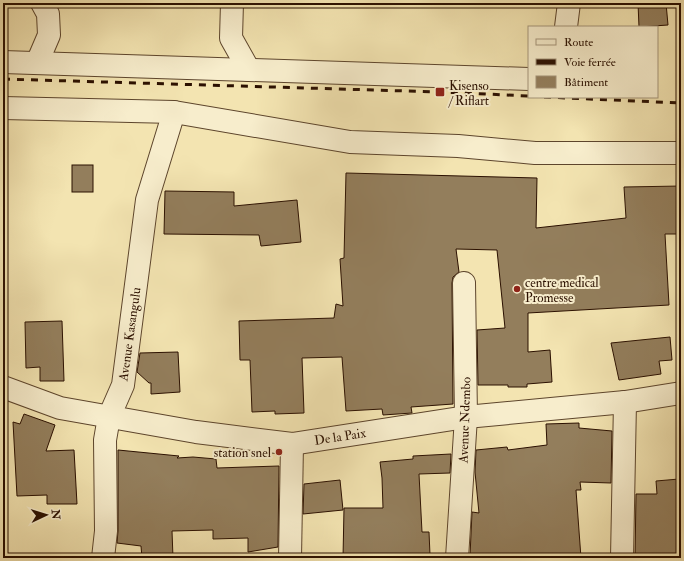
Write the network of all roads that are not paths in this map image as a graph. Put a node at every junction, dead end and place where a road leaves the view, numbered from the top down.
1 (42, 3) edge
2 (232, 3) edge
3 (569, 3) edge
4 (566, 26) edge
5 (3, 62) edge
6 (37, 63) junction
7 (249, 70) junction
8 (528, 79) edge
9 (3, 108) edge
10 (174, 112) junction
11 (681, 153) edge
12 (464, 283) dead end
13 (3, 387) edge
14 (681, 394) edge
15 (625, 402) junction
16 (109, 417) junction
17 (466, 417) junction
18 (292, 444) junction
19 (103, 558) edge
20 (290, 558) edge
21 (457, 558) edge
22 (622, 558) edge

1 - 6 street
2 - 7 street
3 - 4 street
5 - 6 street
6 - 7 street
7 - 8 street
9 - 10 street
10 - 11 street
10 - 16 street, Avenue Kasangulu
12 - 17 street, Avenue Ndembo
13 - 16 street, De la Paix
14 - 15 street, De la Paix
15 - 17 street, De la Paix
15 - 22 street
16 - 18 street, De la Paix
16 - 19 street, Avenue Kasangulu
17 - 18 street, De la Paix
17 - 21 street, Avenue Ndembo
18 - 20 street

